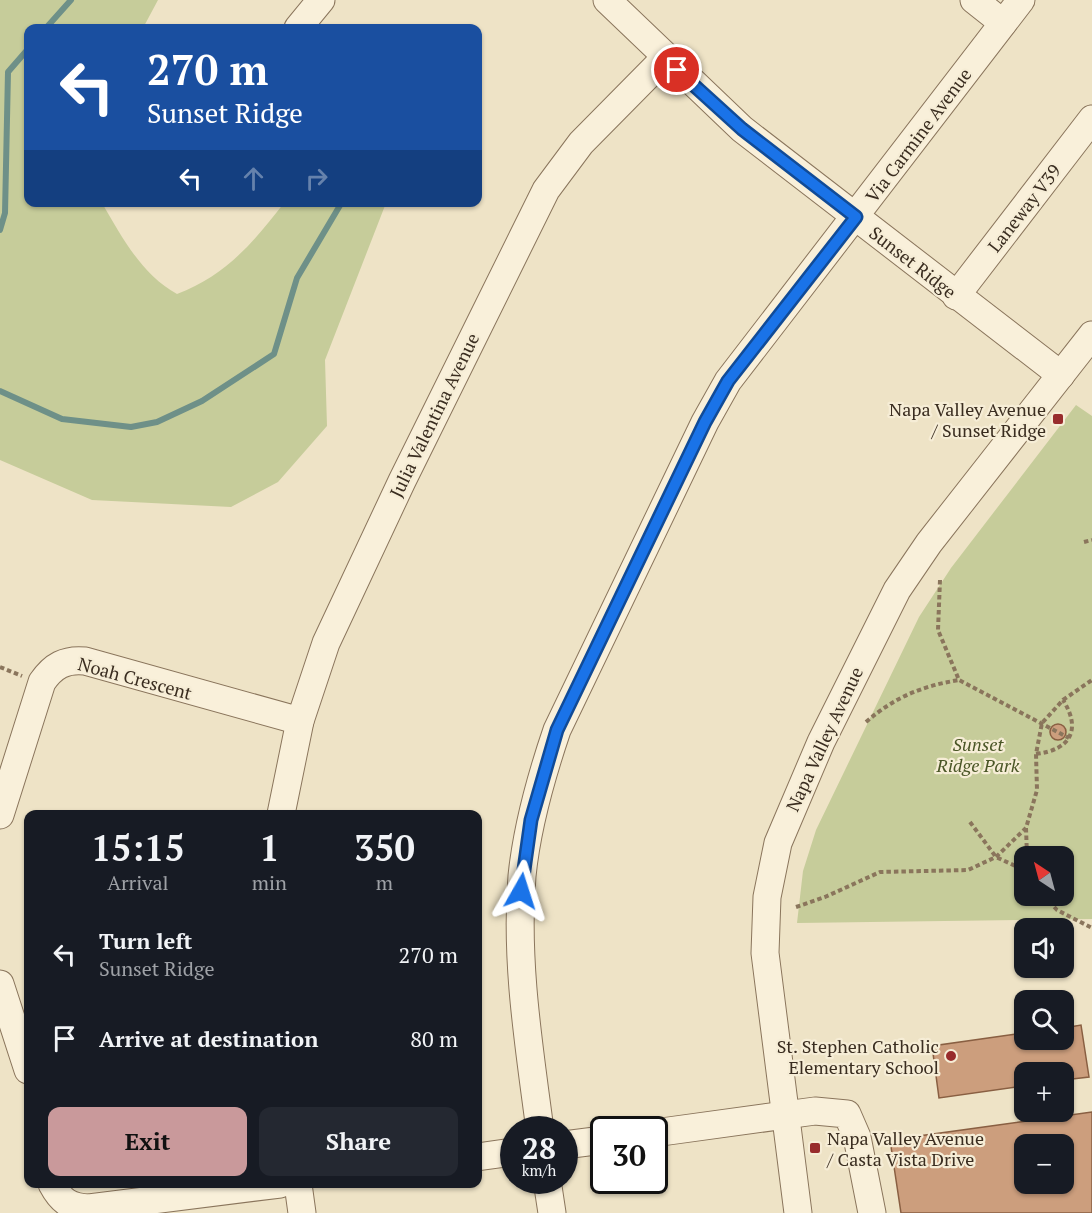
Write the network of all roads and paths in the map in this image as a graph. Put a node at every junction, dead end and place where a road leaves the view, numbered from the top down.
1 (321, 0) edge
2 (607, 0) edge
3 (974, 0) edge
4 (1021, 0) edge
5 (1003, 23) junction
6 (301, 24) edge
7 (666, 58) junction
8 (1092, 119) edge
9 (856, 217) junction
10 (956, 296) junction
11 (1092, 335) edge
12 (1061, 375) junction
13 (1092, 540) edge
14 (1084, 542) dead end
15 (940, 580) dead end
16 (0, 667) edge
17 (27, 678) dead end
18 (960, 680) junction
19 (1092, 680) edge
20 (1063, 700) junction
21 (300, 721) junction
22 (866, 722) dead end
23 (1042, 723) junction
24 (1069, 738) junction
25 (1036, 754) junction
26 (282, 810) edge
27 (0, 815) edge
28 (970, 822) dead end
29 (1026, 828) junction
30 (1027, 846) edge
31 (996, 857) junction
32 (1014, 865) edge
33 (1053, 906) edge
34 (796, 907) dead end
35 (1092, 928) edge
36 (0, 984) edge
37 (24, 1058) edge
38 (785, 1115) junction
39 (538, 1116) edge
40 (668, 1131) edge
41 (500, 1154) edge
42 (482, 1156) edge
43 (54, 1188) edge
44 (248, 1188) edge
45 (299, 1188) edge
46 (549, 1194) edge
47 (302, 1213) edge
48 (552, 1213) edge
49 (798, 1213) edge
50 (872, 1213) edge

1 - 6 street
2 - 7 street, Sunset Ridge
3 - 5 street
4 - 5 street, Via Carmine Avenue
5 - 9 street, Via Carmine Avenue
7 - 9 street, Sunset Ridge
7 - 21 street, Julia Valentina Avenue
8 - 10 street, Laneway V39
9 - 10 street, Sunset Ridge
9 - 39 street, Via Carmine Avenue
10 - 12 street, Sunset Ridge
11 - 12 street, Napa Valley Avenue
12 - 38 street, Napa Valley Avenue
13 - 14 path
15 - 18 path
16 - 17 path
18 - 22 path
18 - 23 path
19 - 20 path
20 - 23 path
20 - 24 path
21 - 26 street, Julia Valentina Avenue
21 - 27 street, Noah Crescent
23 - 24 path
23 - 25 path
24 - 25 path
25 - 29 path
28 - 31 path
29 - 30 path
29 - 31 path
31 - 32 path
31 - 34 path
33 - 35 path
36 - 37 street
38 - 40 street
38 - 49 street, Napa Valley Avenue
38 - 50 street
41 - 42 street
43 - 44 street
45 - 47 street
46 - 48 street

